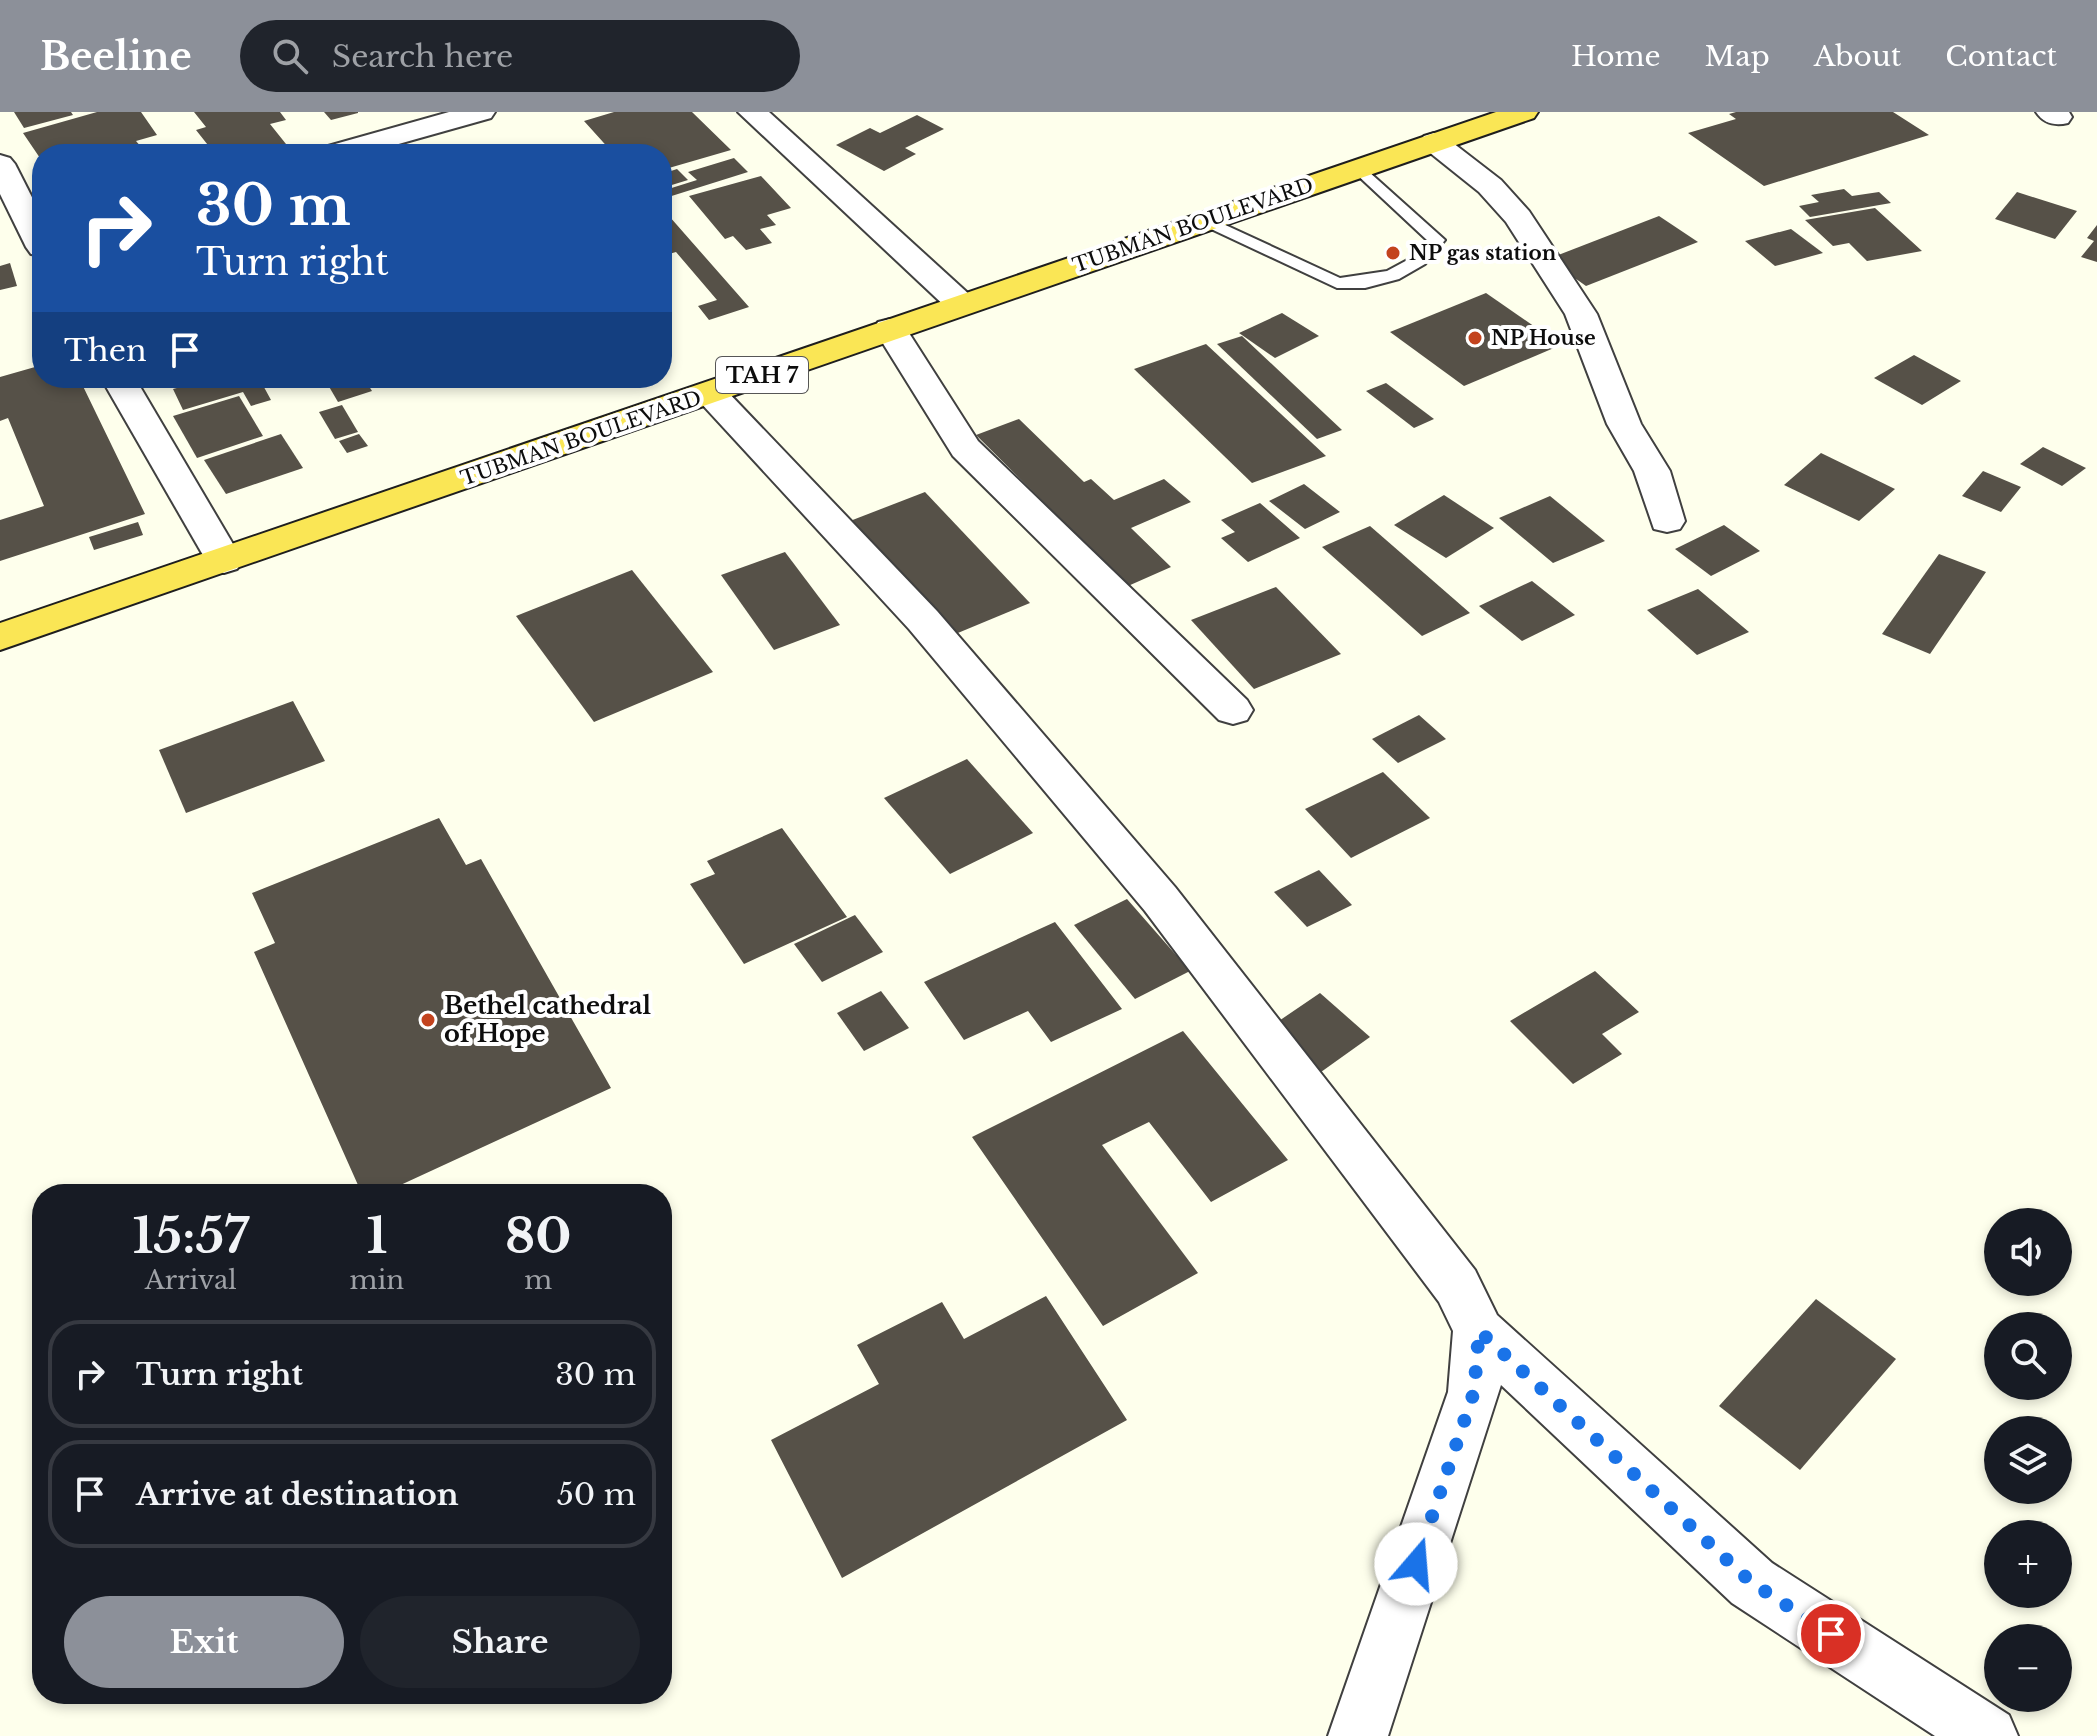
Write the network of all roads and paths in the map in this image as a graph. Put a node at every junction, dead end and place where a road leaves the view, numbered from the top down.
1 (481, 112) edge
2 (752, 112) edge
3 (1524, 112) edge
4 (1434, 142) junction
5 (367, 144) edge
6 (0, 164) edge
7 (1359, 168) junction
8 (1202, 221) junction
9 (32, 238) edge
10 (960, 303) junction
11 (890, 329) junction
12 (124, 388) edge
13 (711, 394) junction
14 (1667, 521) dead end
15 (224, 561) junction
16 (0, 637) edge
17 (1233, 710) dead end
18 (1479, 1331) junction
19 (1358, 1736) edge
20 (1988, 1736) edge

1 - 5 street
2 - 10 street
3 - 4 highway, TUBMAN BOULEVARD / TAH 7
4 - 7 highway, TUBMAN BOULEVARD / TAH 7
4 - 14 street
6 - 9 street
7 - 8 highway, TUBMAN BOULEVARD / TAH 7
7 - 8 lane
8 - 10 highway, TUBMAN BOULEVARD / TAH 7
10 - 11 highway, TUBMAN BOULEVARD / TAH 7
11 - 13 highway, TUBMAN BOULEVARD / TAH 7
11 - 17 street
12 - 15 street
13 - 15 highway, TUBMAN BOULEVARD / TAH 7
13 - 18 street
15 - 16 highway, TUBMAN BOULEVARD / TAH 7
18 - 19 street
18 - 20 street

